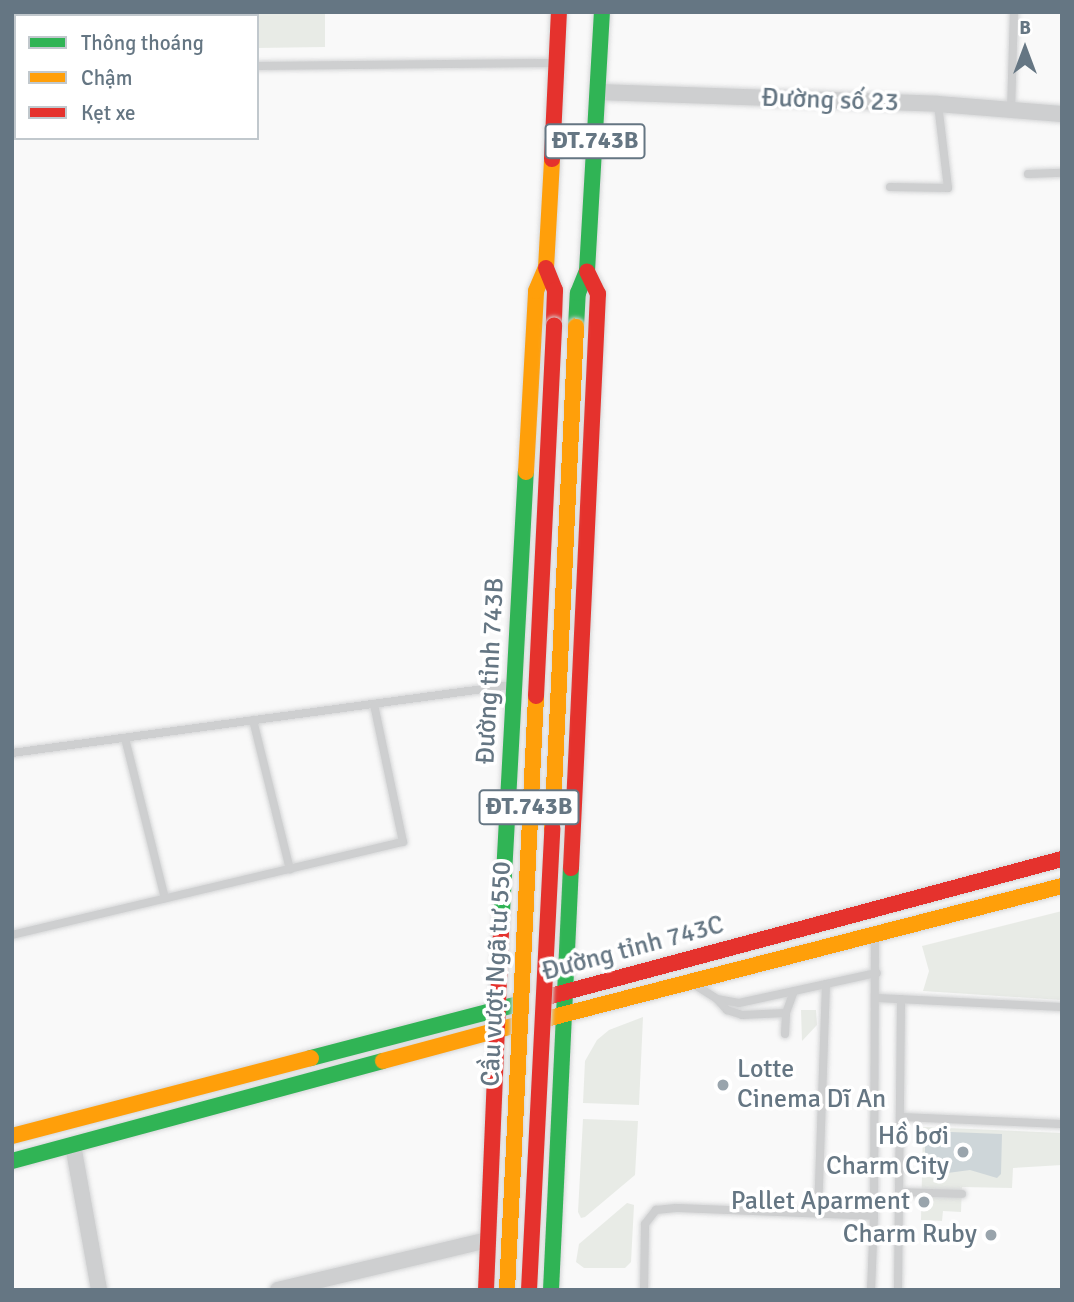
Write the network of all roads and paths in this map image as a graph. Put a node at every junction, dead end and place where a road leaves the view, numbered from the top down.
1 (559, 12) edge
2 (602, 12) edge
3 (1014, 12) edge
4 (556, 63) junction
5 (259, 66) edge
6 (598, 92) junction
7 (938, 104) junction
8 (1011, 111) junction
9 (1062, 114) edge
10 (1062, 173) edge
11 (1028, 174) dead end
12 (890, 187) dead end
13 (546, 268) junction
14 (587, 271) junction
15 (554, 325) joint
16 (515, 685) junction
17 (374, 704) junction
18 (253, 720) junction
19 (125, 738) junction
20 (12, 753) edge
21 (1062, 859) edge
22 (290, 869) junction
23 (1062, 886) edge
24 (166, 898) junction
25 (869, 911) junction
26 (12, 935) edge
27 (875, 935) junction
28 (877, 973) junction
29 (692, 982) junction
30 (826, 984) junction
31 (794, 991) junction
32 (565, 992) junction
33 (877, 998) junction
34 (716, 999) junction
35 (901, 999) junction
36 (1062, 1007) edge
37 (497, 1009) junction
38 (786, 1013) junction
39 (565, 1015) junction
40 (496, 1030) junction
41 (785, 1034) dead end
42 (90, 1116) junction
43 (900, 1117) junction
44 (1062, 1124) edge
45 (12, 1136) edge
46 (96, 1139) junction
47 (73, 1145) junction
48 (12, 1161) edge
49 (899, 1192) junction
50 (962, 1194) dead end
51 (818, 1213) junction
52 (874, 1216) junction
53 (488, 1240) junction
54 (99, 1290) edge
55 (278, 1290) edge
56 (486, 1290) edge
57 (507, 1290) edge
58 (529, 1290) edge
59 (551, 1290) edge
60 (644, 1290) edge
61 (872, 1290) edge
62 (898, 1290) edge

1 - 4 main road, Đường tỉnh 743B / ĐT.743B
2 - 6 main road, ĐT.743B
3 - 8 lane
4 - 5 lane
4 - 13 main road, Đường tỉnh 743B / ĐT.743B
6 - 7 street, Đường số 23
6 - 14 main road, ĐT.743B
7 - 8 street, Đường số 23
7 - 12 lane
8 - 9 street, Đường số 23
10 - 11 lane
13 - 15 main road, Đường tỉnh 743B / ĐT.743B
13 - 16 main road, Đường tỉnh 743B / ĐT.743B
14 - 32 main road, ĐT.743B
14 - 58 main road, Cầu vượt Ngã tư 550 / ĐT.743B, bridge
15 - 57 main road, Cầu vượt Ngã tư 550 / ĐT.743B, bridge
16 - 17 lane
16 - 37 main road, Đường tỉnh 743B / ĐT.743B
17 - 18 lane
17 - 22 lane
18 - 19 lane
18 - 22 lane
19 - 20 lane
19 - 24 lane
21 - 25 main road, Đường tỉnh 743C
22 - 24 lane
23 - 27 main road, Đường tỉnh 743C
24 - 26 lane
25 - 27 main road
25 - 32 main road, Đường tỉnh 743C
27 - 28 lane
27 - 29 main road, Đường tỉnh 743C
28 - 30 lane
28 - 33 lane
29 - 34 lane
29 - 39 main road, Đường tỉnh 743C
30 - 31 lane
30 - 51 lane
31 - 34 lane
31 - 38 lane
32 - 37 main road, Đường tỉnh 743C
32 - 39 main road, ĐT.743B
33 - 35 lane
33 - 52 lane
34 - 38 lane
35 - 36 lane
35 - 43 lane
37 - 40 main road, Đường tỉnh 743B / ĐT.743B
37 - 42 main road, Đường tỉnh 743C
38 - 41 lane
39 - 40 main road, Đường tỉnh 743C
39 - 59 main road, ĐT.743B
40 - 46 main road, Đường tỉnh 743C
40 - 53 main road, Đường tỉnh 743B / ĐT.743B
42 - 45 main road, Đường tỉnh 743C
42 - 46 main road
43 - 44 lane
43 - 49 lane
46 - 47 main road, Đường tỉnh 743C
47 - 48 main road, Đường tỉnh 743C
47 - 54 street
49 - 50 lane
49 - 62 lane
51 - 52 lane
51 - 60 lane
52 - 61 lane
53 - 55 street
53 - 56 main road, Đường tỉnh 743B / ĐT.743B

